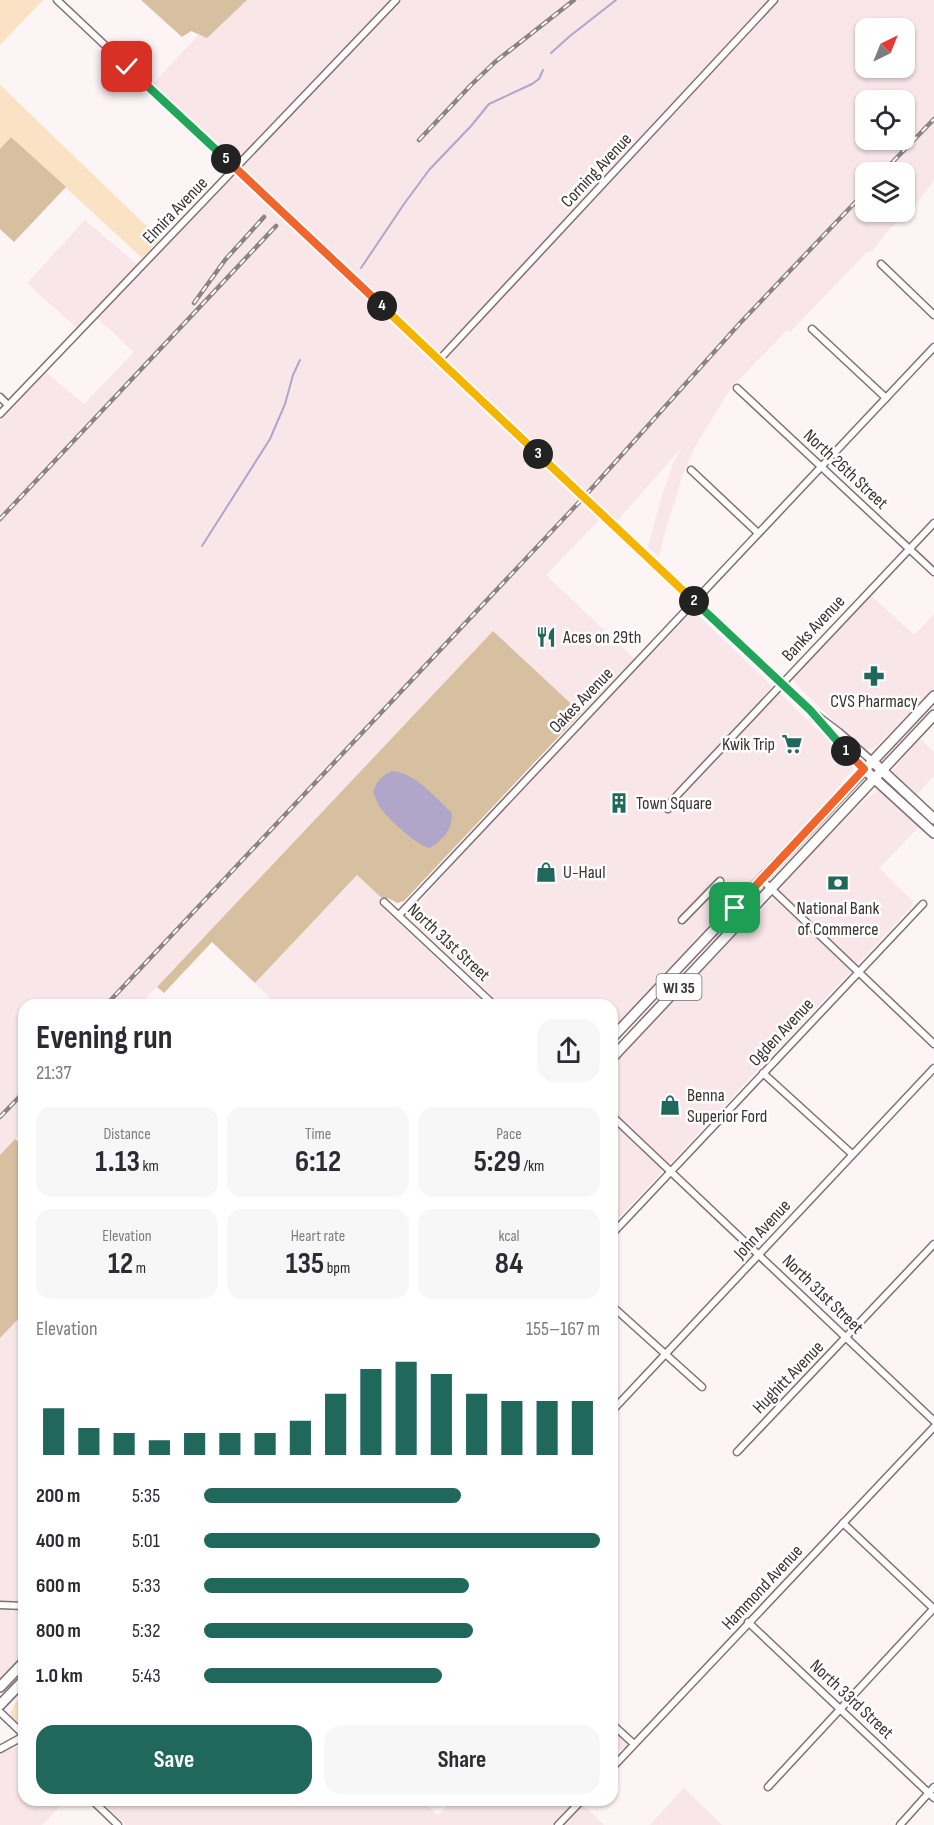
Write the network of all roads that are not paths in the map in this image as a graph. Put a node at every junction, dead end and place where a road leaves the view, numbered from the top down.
1 (57, 0) edge
2 (396, 0) edge
3 (774, 0) edge
4 (236, 167) junction
5 (881, 264) dead end
6 (934, 315) edge
7 (812, 329) dead end
8 (934, 347) edge
9 (439, 360) junction
10 (738, 388) dead end
11 (0, 397) edge
12 (886, 398) junction
13 (8, 405) junction
14 (0, 414) edge
15 (822, 467) junction
16 (691, 470) dead end
17 (934, 523) edge
18 (758, 533) junction
19 (909, 549) junction
20 (934, 572) edge
21 (694, 601) junction
22 (782, 684) junction
23 (934, 696) edge
24 (810, 710) junction
25 (934, 715) edge
26 (872, 761) junction
27 (864, 769) junction
28 (882, 771) junction
29 (874, 779) junction
30 (668, 809) dead end
31 (934, 819) edge
32 (931, 829) edge
33 (720, 880) dead end
34 (762, 880) junction
35 (771, 889) junction
36 (384, 902) dead end
37 (923, 904) dead end
38 (399, 915) junction
39 (682, 921) dead end
40 (858, 972) junction
41 (488, 999) edge
42 (618, 1032) edge
43 (934, 1044) edge
44 (618, 1052) edge
45 (934, 1068) edge
46 (763, 1072) junction
47 (618, 1122) edge
48 (852, 1154) junction
49 (672, 1172) junction
50 (618, 1228) edge
51 (934, 1244) edge
52 (759, 1254) junction
53 (618, 1312) edge
54 (846, 1337) junction
55 (664, 1355) junction
56 (702, 1387) dead end
57 (618, 1405) edge
58 (934, 1421) edge
59 (934, 1427) edge
60 (737, 1452) dead end
61 (843, 1523) junction
62 (0, 1605) edge
63 (18, 1606) edge
64 (934, 1609) edge
65 (748, 1622) junction
66 (18, 1668) edge
67 (18, 1686) edge
68 (0, 1687) edge
69 (0, 1706) edge
70 (841, 1709) junction
71 (0, 1712) edge
72 (618, 1729) edge
73 (18, 1730) edge
74 (18, 1739) edge
75 (634, 1744) junction
76 (0, 1749) edge
77 (618, 1761) edge
78 (768, 1786) dead end
79 (932, 1793) edge
80 (98, 1806) edge
81 (576, 1806) edge
82 (118, 1825) edge
83 (558, 1825) edge
84 (900, 1825) edge

1 - 4 street
2 - 4 street, Elmira Avenue
3 - 9 street, Corning Avenue
4 - 9 street
4 - 13 street, Elmira Avenue
5 - 6 street
7 - 12 street
8 - 12 street, Oakes Avenue
9 - 21 street
10 - 15 street, North 26th Street
11 - 13 street
12 - 15 street, Oakes Avenue
13 - 14 street, Elmira Avenue
15 - 18 street, Oakes Avenue
15 - 19 street, North 26th Street
16 - 18 street
17 - 19 street, Banks Avenue
18 - 21 street, Oakes Avenue
19 - 20 street, North 26th Street
19 - 22 street, Banks Avenue
21 - 22 street
21 - 38 street, Oakes Avenue
22 - 24 street
22 - 30 street, Banks Avenue
23 - 26 main road, WI 35
24 - 26 street
24 - 27 street
25 - 28 main road, WI 35
26 - 27 main road, WI 35
26 - 28 main road
27 - 29 main road
27 - 34 main road, WI 35
28 - 29 main road, WI 35
28 - 31 main road
29 - 32 main road
29 - 35 main road, WI 35
33 - 39 street
34 - 35 street
34 - 42 main road, WI 35
35 - 40 street
35 - 44 main road, WI 35
36 - 38 street, North 31st Street
37 - 40 street, Ogden Avenue
38 - 41 street, North 31st Street
40 - 43 street
40 - 46 street, Ogden Avenue
45 - 48 street, John Avenue
46 - 48 street
46 - 49 street, Ogden Avenue
47 - 49 street, North 31st Street
48 - 52 street, John Avenue
49 - 50 street, Ogden Avenue
49 - 52 street, North 31st Street
51 - 54 street, Hughitt Avenue
52 - 54 street, North 31st Street
52 - 55 street, John Avenue
53 - 55 street
54 - 58 street, North 31st Street
54 - 60 street, Hughitt Avenue
55 - 56 street
55 - 57 street, John Avenue
59 - 61 street, Hammond Avenue
61 - 64 street
61 - 65 street, Hammond Avenue
62 - 63 street
64 - 70 street
65 - 70 street, North 33rd Street
65 - 75 street, Hammond Avenue
66 - 68 main road
67 - 69 main road
70 - 78 street
70 - 79 street, North 33rd Street
71 - 73 street
72 - 75 street
74 - 76 street
75 - 77 street, Hammond Avenue
79 - 84 street
80 - 82 street
81 - 83 street

